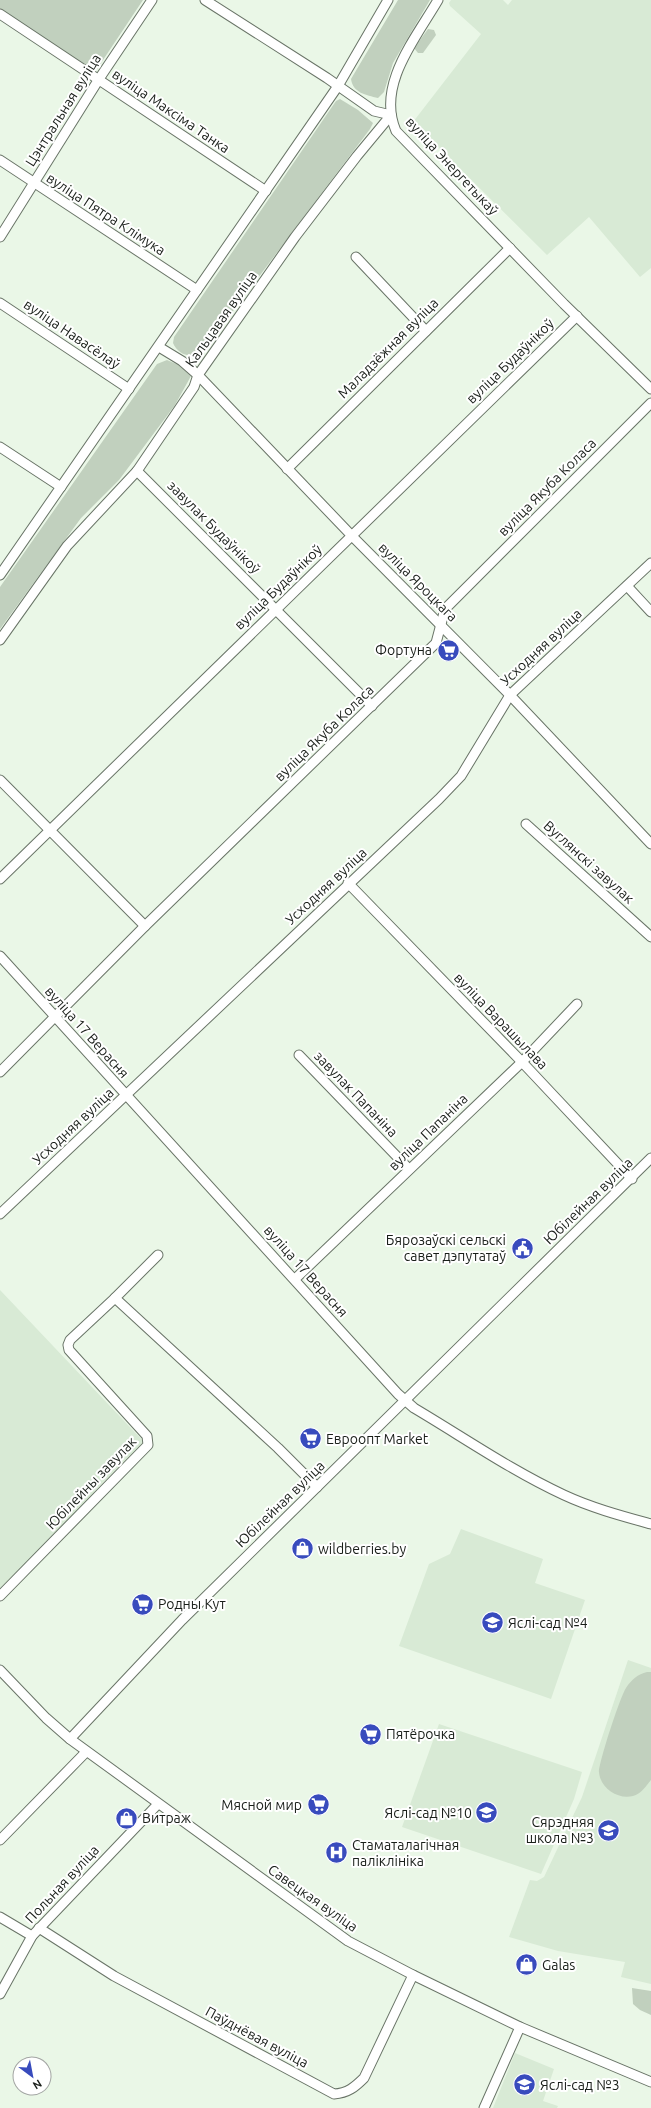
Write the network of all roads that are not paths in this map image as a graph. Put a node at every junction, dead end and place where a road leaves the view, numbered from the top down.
1 (152, 0) edge
2 (205, 0) edge
3 (388, 0) edge
4 (438, 0) edge
5 (0, 14) edge
6 (99, 79) junction
7 (338, 86) junction
8 (390, 115) junction
9 (0, 160) edge
10 (34, 183) junction
11 (266, 191) junction
12 (0, 237) edge
13 (510, 248) junction
14 (356, 257) dead end
15 (197, 290) junction
16 (0, 303) edge
17 (577, 316) junction
18 (426, 331) junction
19 (159, 347) junction
20 (198, 375) junction
21 (129, 389) junction
22 (651, 390) edge
23 (651, 403) edge
24 (0, 447) edge
25 (287, 469) junction
26 (137, 471) junction
27 (61, 487) junction
28 (352, 536) junction
29 (651, 563) edge
30 (0, 575) edge
31 (627, 586) junction
32 (276, 608) junction
33 (651, 612) edge
34 (441, 625) junction
35 (0, 640) edge
36 (510, 695) junction
37 (372, 706) junction
38 (0, 780) edge
39 (526, 824) dead end
40 (50, 830) junction
41 (651, 844) edge
42 (0, 879) edge
43 (348, 883) junction
44 (145, 926) junction
45 (651, 937) edge
46 (0, 956) edge
47 (577, 1004) dead end
48 (56, 1018) junction
49 (299, 1056) dead end
50 (522, 1062) junction
51 (0, 1072) edge
52 (126, 1096) junction
53 (651, 1158) edge
54 (409, 1169) junction
55 (632, 1179) junction
56 (0, 1214) edge
57 (158, 1256) dead end
58 (295, 1279) junction
59 (115, 1298) junction
60 (406, 1401) junction
61 (317, 1487) junction
62 (651, 1524) edge
63 (0, 1596) edge
64 (0, 1670) edge
65 (3, 1681) edge
66 (70, 1739) junction
67 (86, 1752) junction
68 (158, 1804) junction
69 (0, 1840) edge
70 (0, 1917) edge
71 (39, 1928) junction
72 (32, 1936) junction
73 (413, 1976) junction
74 (0, 1994) edge
75 (520, 2027) junction
76 (651, 2082) edge
77 (484, 2108) edge

1 - 6 street, Цэнтральная вуліца
2 - 7 street, вуліца Энергетыкаў
3 - 7 street
4 - 8 street
5 - 6 street, вуліца Максіма Танка
6 - 10 street, Цэнтральная вуліца
6 - 11 street, вуліца Максіма Танка
7 - 8 street, вуліца Энергетыкаў
7 - 11 street
8 - 13 street, вуліца Энергетыкаў
8 - 20 street, Кальцавая вуліца
9 - 10 street, вуліца Пятра Клімука
10 - 12 street, Цэнтральная вуліца
10 - 15 street, вуліца Пятра Клімука
11 - 15 street
13 - 17 street, вуліца Энергетыкаў
13 - 18 street, Маладзёжная вуліца
14 - 18 street
15 - 19 street
16 - 21 street, вуліца Навасёлаў
17 - 22 street, вуліца Энергетыкаў
17 - 28 street, вуліца Будаўнікоў
18 - 25 street, Маладзёжная вуліца
19 - 20 street, вуліца Яроцкага
19 - 21 street
20 - 25 street, вуліца Яроцкага
20 - 26 street, Кальцавая вуліца
21 - 27 street
23 - 34 street, вуліца Якуба Коласа
24 - 27 street
25 - 28 street, вуліца Яроцкага
26 - 32 street, завулак Будаўнікоў
26 - 35 street, Кальцавая вуліца
27 - 30 street
28 - 32 street, вуліца Будаўнікоў
28 - 34 street, вуліца Яроцкага
29 - 31 street, Усходняя вуліца
31 - 33 street
31 - 36 street, Усходняя вуліца
32 - 37 street, завулак Будаўнікоў
32 - 40 street, вуліца Будаўнікоў
34 - 36 street, вуліца Яроцкага
34 - 37 street, вуліца Якуба Коласа
36 - 41 street, вуліца Яроцкага
36 - 43 street, Усходняя вуліца
37 - 44 street, вуліца Якуба Коласа
38 - 40 street
39 - 45 street, Вуглянскі завулак
40 - 42 street, вуліца Будаўнікоў
40 - 44 street
43 - 50 street, вуліца Варашылава
43 - 52 street, Усходняя вуліца
44 - 48 street, вуліца Якуба Коласа
46 - 48 street, вуліца 17 Верасня
47 - 50 street, вуліца Папаніна
48 - 51 street, вуліца Якуба Коласа
48 - 52 street, вуліца 17 Верасня
49 - 54 street, завулак Папаніна
50 - 54 street, вуліца Папаніна
50 - 55 street, вуліца Варашылава
52 - 56 street, Усходняя вуліца
52 - 58 street, вуліца 17 Верасня
53 - 55 street, Юбілейная вуліца
54 - 58 street, вуліца Папаніна
55 - 60 street, Юбілейная вуліца
57 - 59 street, Юбілейны завулак
58 - 60 street, вуліца 17 Верасня
59 - 61 street
59 - 63 street, Юбілейны завулак
60 - 61 street, Юбілейная вуліца
60 - 62 street, вуліца 17 Верасня
61 - 66 street, Юбілейная вуліца
64 - 65 street, Савецкая вуліца
65 - 66 street, Савецкая вуліца
66 - 67 street, Савецкая вуліца
67 - 68 street, Савецкая вуліца
67 - 69 street
68 - 71 street, Польная вуліца
68 - 73 street, Савецкая вуліца
70 - 72 street
71 - 72 street, Польная вуліца
71 - 73 street, Паўднёвая вуліца
72 - 74 street, Польная вуліца
73 - 75 street, Савецкая вуліца
75 - 76 street, Савецкая вуліца
75 - 77 street

